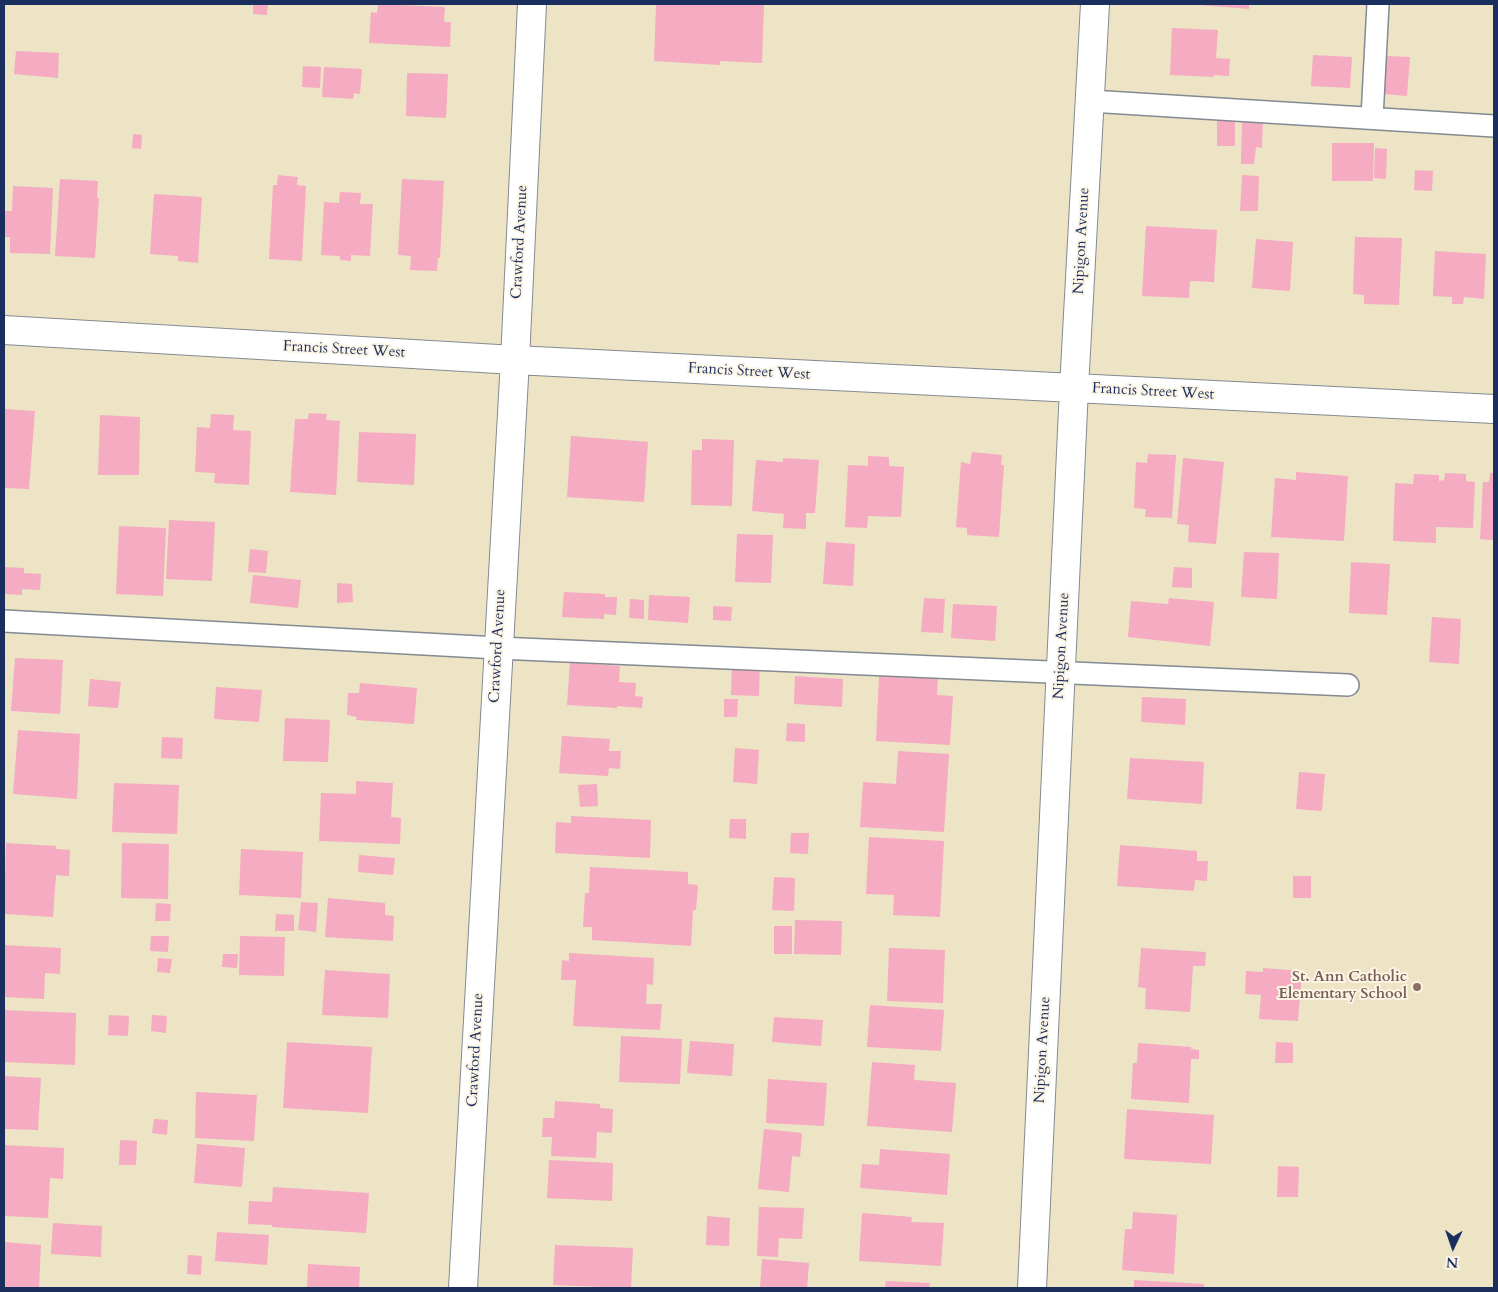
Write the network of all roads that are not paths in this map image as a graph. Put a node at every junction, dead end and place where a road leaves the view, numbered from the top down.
1 (532, 4) edge
2 (1095, 4) edge
3 (1378, 4) edge
4 (1090, 101) junction
5 (1372, 118) junction
6 (1494, 126) edge
7 (4, 330) edge
8 (515, 360) junction
9 (1074, 388) junction
10 (1494, 409) edge
11 (4, 621) edge
12 (498, 648) junction
13 (1061, 673) junction
14 (1348, 685) dead end
15 (463, 1288) edge
16 (1032, 1288) edge

1 - 8 street, Crawford Avenue
2 - 4 street, Nipigon Avenue
3 - 5 lane
4 - 5 lane
4 - 9 street, Nipigon Avenue
5 - 6 lane
7 - 8 street, Francis Street West
8 - 9 street, Francis Street West
8 - 12 street, Crawford Avenue
9 - 10 street, Francis Street West
9 - 13 street, Nipigon Avenue
11 - 12 lane
12 - 13 lane
12 - 15 street, Crawford Avenue
13 - 14 lane
13 - 16 street, Nipigon Avenue

